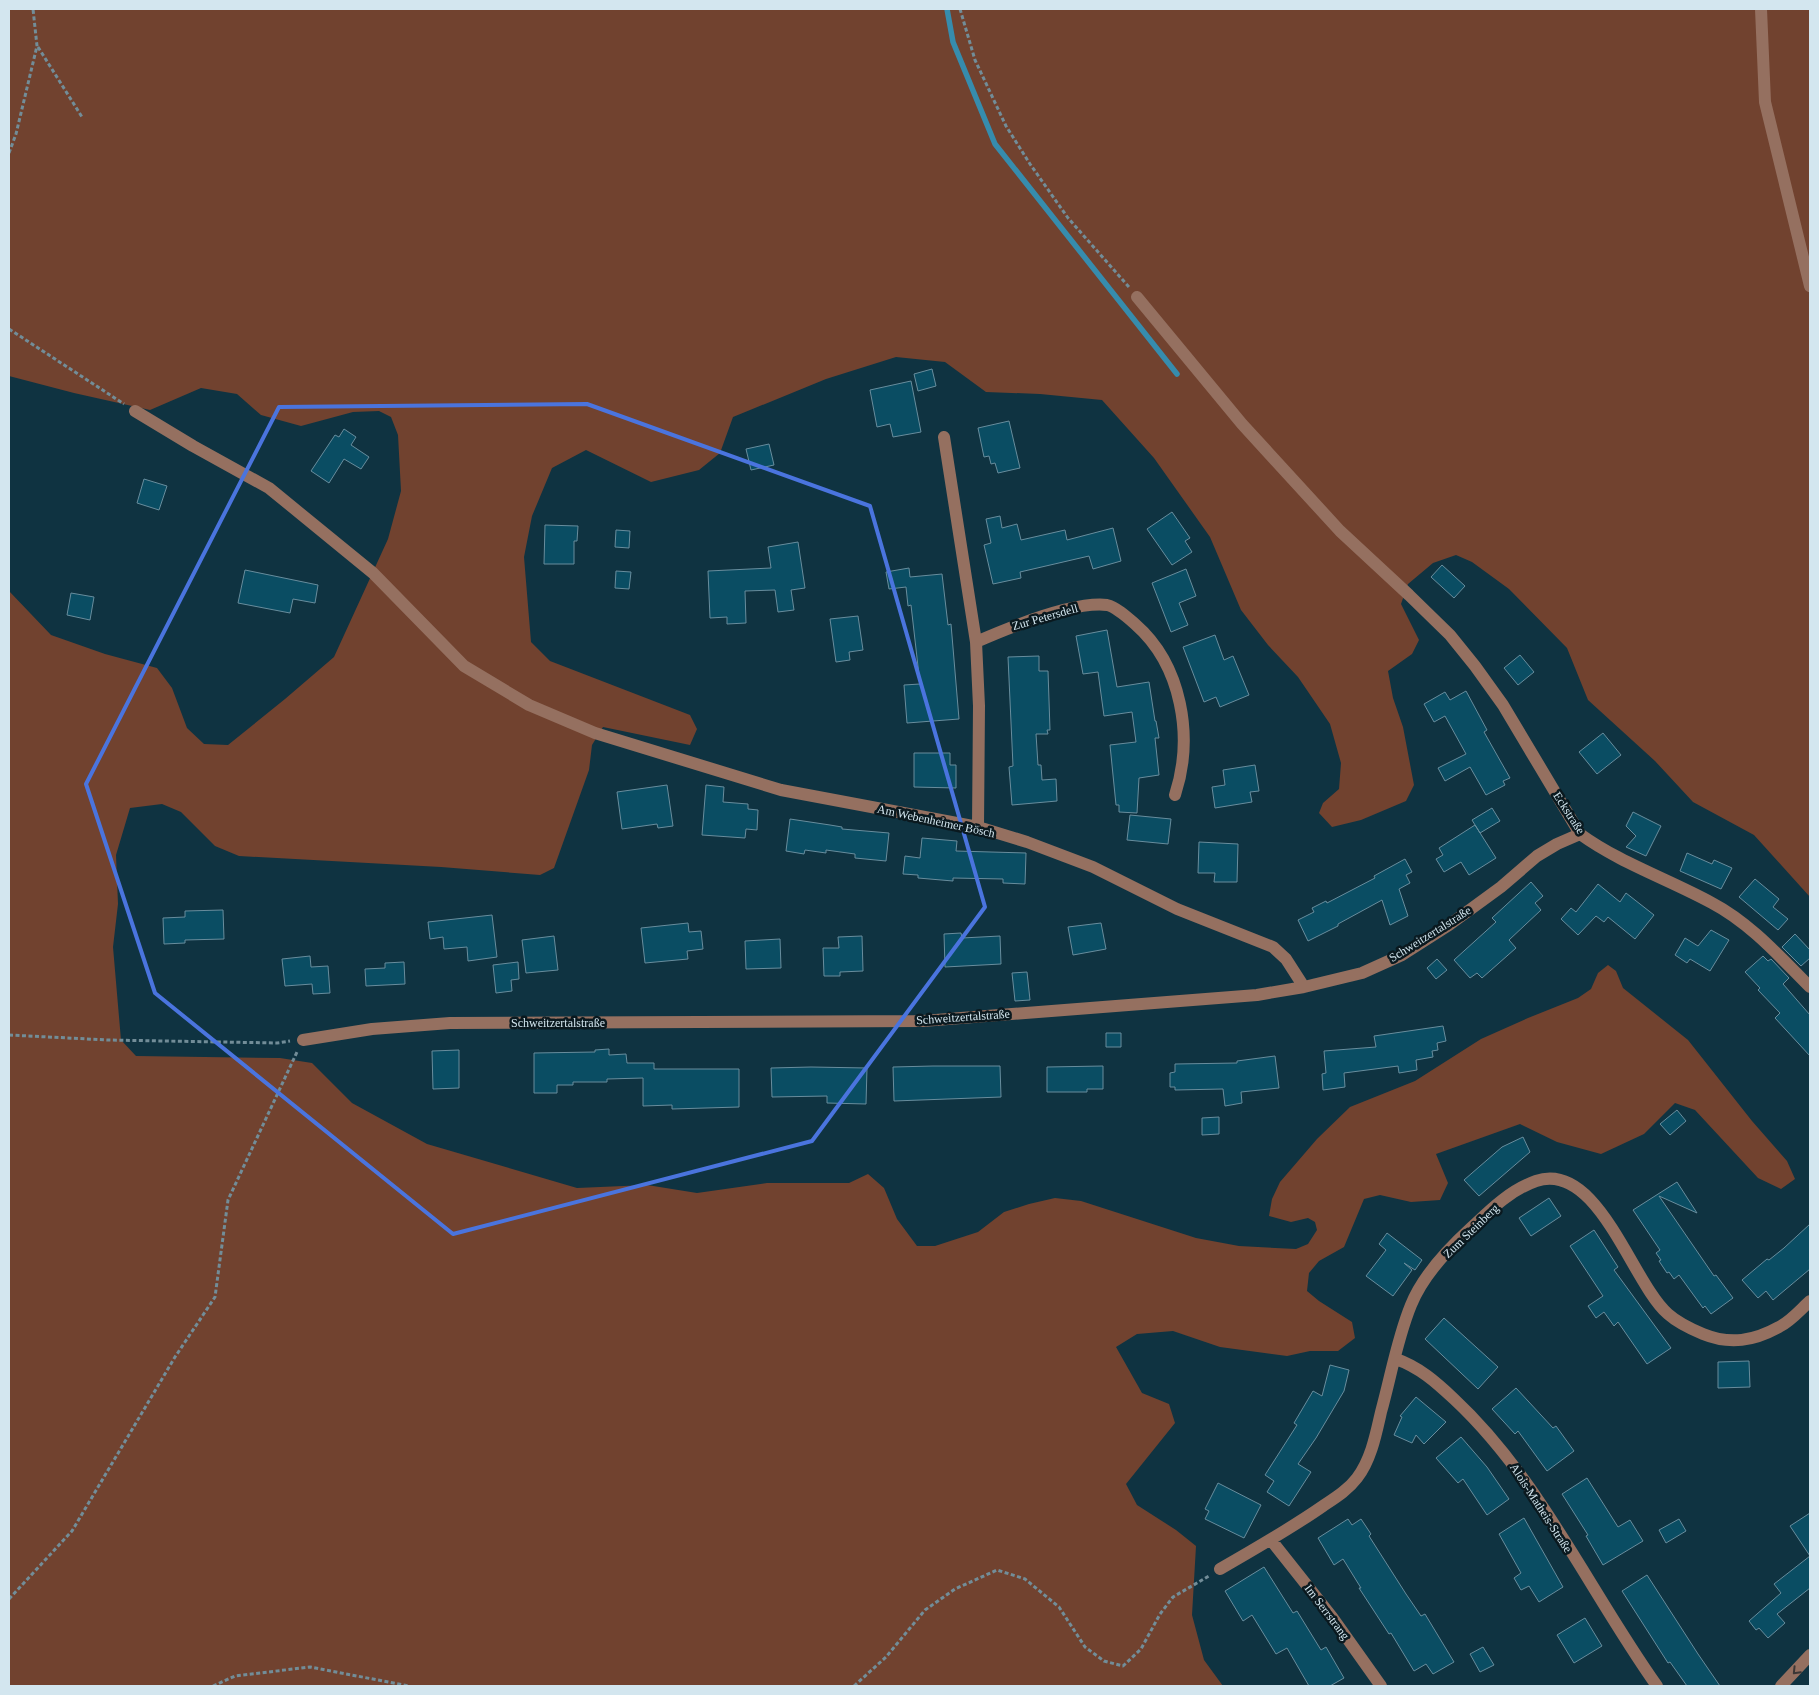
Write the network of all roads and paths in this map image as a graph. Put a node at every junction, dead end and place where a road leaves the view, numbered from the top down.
1 (33, 9) edge
2 (960, 9) edge
3 (1761, 9) edge
4 (37, 46) junction
5 (82, 117) dead end
6 (9, 153) edge
7 (1809, 281) edge
8 (1137, 296) joint
9 (9, 329) edge
10 (135, 411) joint
11 (944, 437) dead end
12 (976, 642) junction
13 (1175, 795) dead end
14 (978, 827) junction
15 (1580, 834) junction
16 (1304, 987) junction
17 (1810, 987) edge
18 (9, 1035) edge
19 (303, 1040) junction
20 (1810, 1301) edge
21 (1396, 1359) junction
22 (1271, 1540) junction
23 (1220, 1569) joint
24 (9, 1599) edge
25 (1810, 1655) edge
26 (213, 1686) edge
27 (409, 1686) edge
28 (854, 1686) edge
29 (1381, 1686) edge
30 (1657, 1686) edge
31 (1781, 1686) edge

1 - 4 path
2 - 8 path
3 - 7 street
4 - 5 path
4 - 6 path
8 - 15 street, Eckstraße
9 - 10 path
10 - 14 street, Am Webenheimer Bösch
11 - 12 street
12 - 13 street, Zur Petersdell
12 - 14 street
14 - 16 street, Am Webenheimer Bösch
15 - 16 street, Schweitzertalstraße
15 - 17 street, Eckstraße
16 - 19 street, Schweitzertalstraße
18 - 19 path
19 - 24 path
20 - 21 street, Zum Steinberg
21 - 22 street, Zum Steinberg
21 - 30 street, Alois-Matheis-Straße
22 - 23 street, Zum Steinberg
22 - 29 street, Im Serrstrang
23 - 28 path
25 -> 31 street
26 - 27 path

